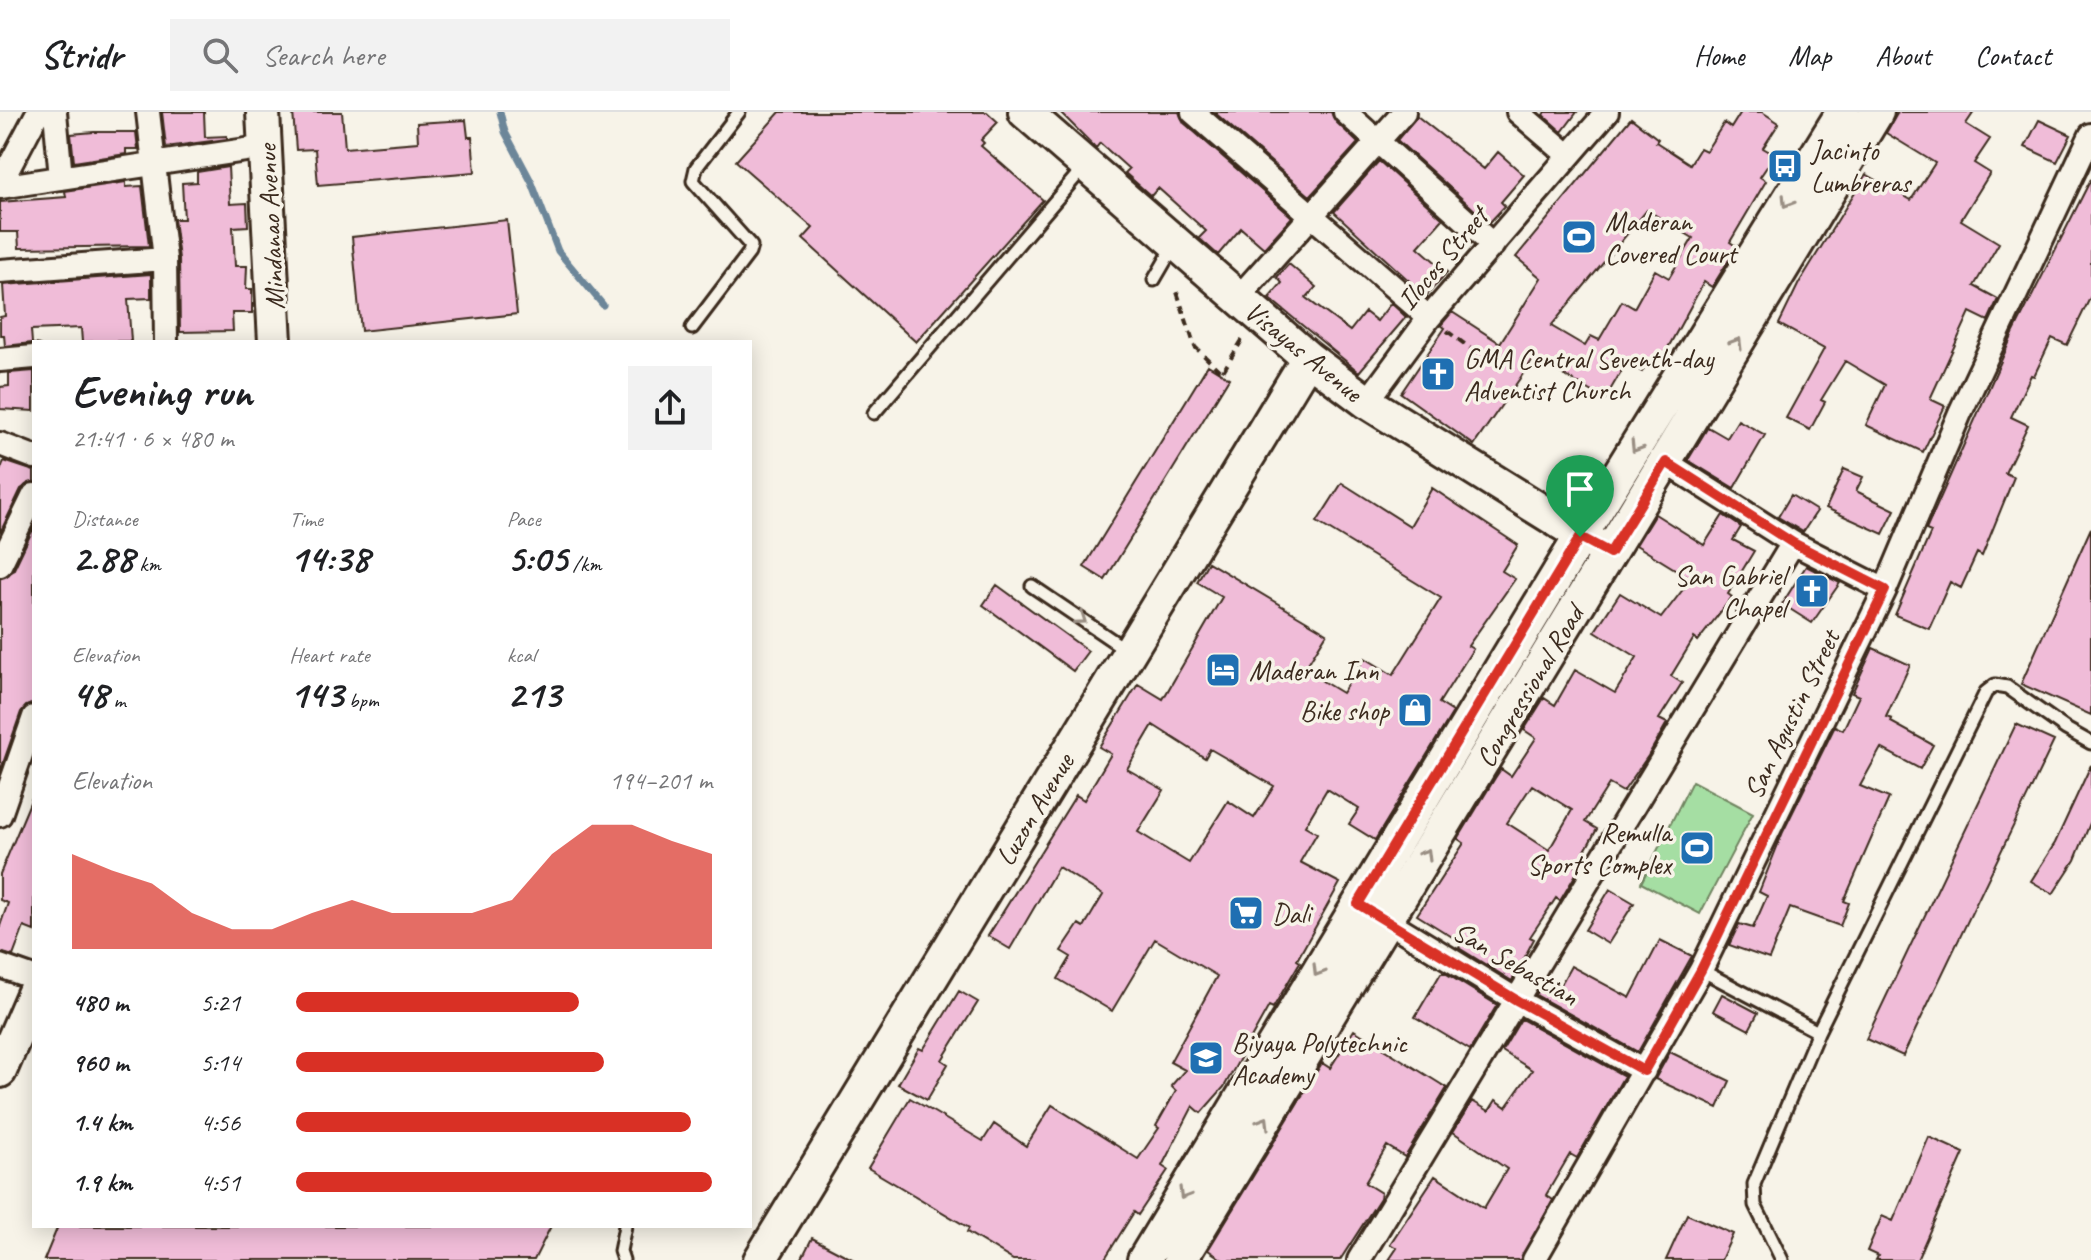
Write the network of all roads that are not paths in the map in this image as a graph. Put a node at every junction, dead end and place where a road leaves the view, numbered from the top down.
1 (38, 112) edge
2 (55, 112) edge
3 (148, 112) edge
4 (263, 112) edge
5 (739, 112) edge
6 (1193, 112) edge
7 (1345, 112) edge
8 (1404, 112) edge
9 (1518, 112) edge
10 (1607, 112) edge
11 (1843, 112) edge
12 (1877, 112) edge
13 (1033, 115) edge
14 (2091, 135) edge
15 (1379, 143) junction
16 (266, 147) junction
17 (1567, 154) junction
18 (155, 166) junction
19 (1086, 166) junction
20 (61, 178) junction
21 (0, 185) edge
22 (1312, 217) junction
23 (1175, 243) junction
24 (1493, 245) junction
25 (165, 259) junction
26 (0, 271) edge
27 (1154, 280) dead end
28 (1248, 306) junction
29 (1429, 318) junction
30 (692, 328) dead end
31 (166, 340) edge
32 (275, 340) edge
33 (32, 357) edge
34 (1308, 358) junction
35 (0, 360) edge
36 (1367, 402) junction
37 (874, 413) dead end
38 (0, 444) edge
39 (32, 456) edge
40 (1666, 462) junction
41 (32, 499) edge
42 (1580, 537) junction
43 (1793, 543) junction
44 (1610, 553) junction
45 (0, 565) edge
46 (1032, 586) dead end
47 (1885, 590) junction
48 (1130, 652) junction
49 (1524, 661) junction
50 (1491, 716) junction
51 (32, 723) edge
52 (2091, 743) edge
53 (0, 815) edge
54 (1358, 904) junction
55 (1386, 921) junction
56 (0, 966) edge
57 (1701, 970) junction
58 (32, 977) edge
59 (32, 997) edge
60 (1518, 1001) junction
61 (1818, 1032) junction
62 (0, 1071) edge
63 (1644, 1071) junction
64 (625, 1228) edge
65 (623, 1260) edge
66 (760, 1260) edge
67 (1144, 1260) edge
68 (1180, 1260) edge
69 (1359, 1260) edge
70 (1534, 1260) edge
71 (1782, 1260) edge

1 - 21 street
2 - 20 street
3 - 18 street
4 - 16 main road, Mindanao Avenue
5 - 30 lane
6 - 22 street
7 - 15 street
8 - 15 street
9 - 17 street
10 - 17 street, Ilocos Street
11 -> 42 main road, Congressional Road
40 -> 12 main road, Congressional Road
13 - 19 main road, Visayas Avenue
14 - 47 street, San Agustin Street
15 - 22 street
15 - 24 street
16 - 18 street
16 - 32 main road, Mindanao Avenue
17 - 24 street, Ilocos Street
18 - 20 street
18 - 25 street
19 - 23 main road, Visayas Avenue
19 - 37 lane
20 - 21 street
22 - 28 street
22 - 29 street
23 - 27 lane
23 - 28 main road, Visayas Avenue
24 - 29 street, Ilocos Street
25 - 26 street
25 - 31 street
28 - 34 main road, Visayas Avenue
29 - 36 street, Ilocos Street
33 - 35 street
34 - 36 main road, Visayas Avenue
34 - 48 main road, Luzon Avenue
36 - 42 main road, Visayas Avenue
38 - 39 street
40 - 43 street
40 - 44 main road, Congressional Road
41 - 45 street
42 - 44 main road, Visayas Avenue
42 - 49 main road, Congressional Road
43 - 47 street
43 - 60 street
44 - 49 main road, Congressional Road
46 -> 48 lane
47 - 57 street, San Agustin Street
48 - 66 main road, Luzon Avenue
49 - 50 main road, Congressional Road
50 - 54 main road, Congressional Road
55 -> 50 main road, Congressional Road
51 - 53 street
52 - 61 lane
54 - 55 street, San Sebastian
54 -> 67 main road, Congressional Road
55 - 60 street, San Sebastian
68 -> 55 main road, Congressional Road
56 - 58 street
57 - 61 lane
57 - 63 street, San Agustin Street
59 - 62 main road
60 - 63 street, San Sebastian
60 - 69 street
61 - 71 lane
63 - 70 street, San Agustin Street
64 - 65 lane

